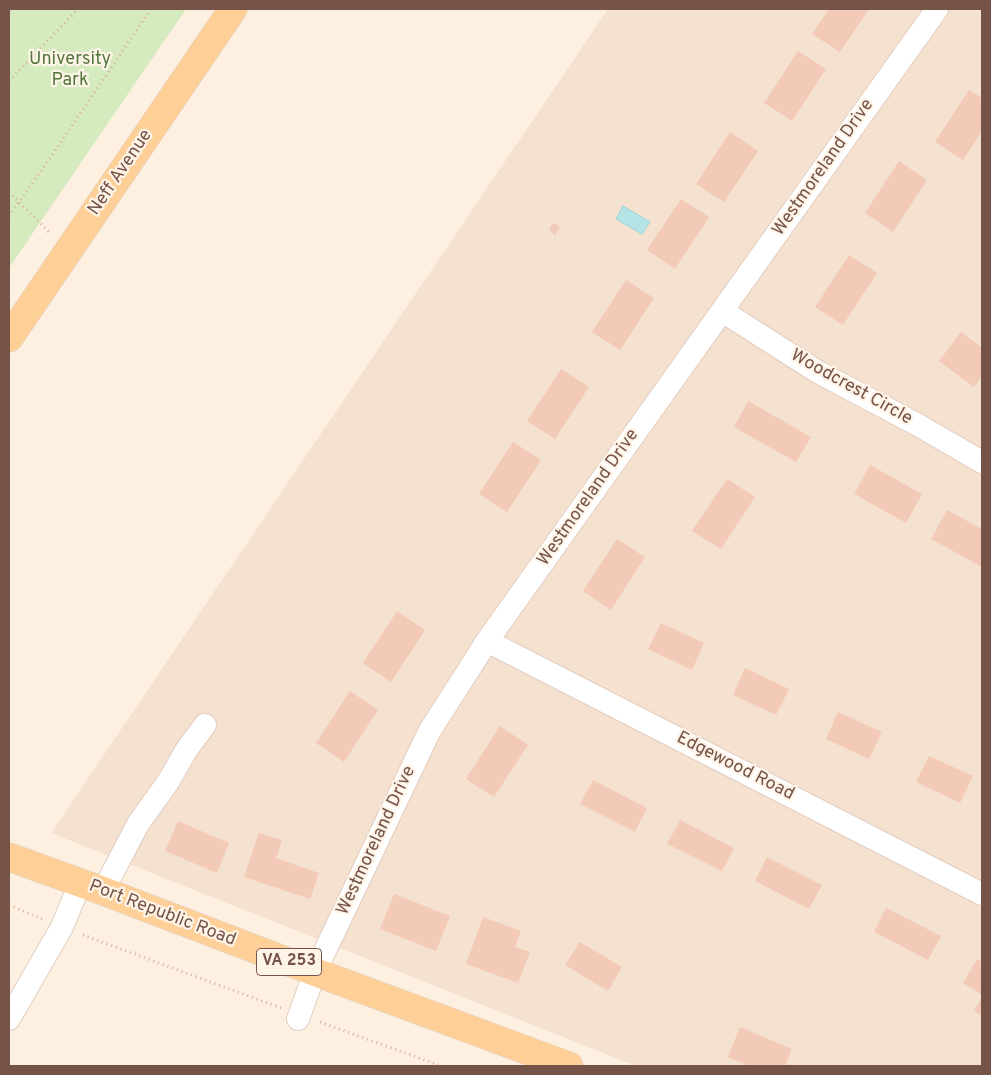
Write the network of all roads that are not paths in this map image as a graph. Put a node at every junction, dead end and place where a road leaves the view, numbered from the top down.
1 (233, 9) edge
2 (937, 9) edge
3 (722, 311) junction
4 (9, 338) edge
5 (982, 462) edge
6 (487, 641) junction
7 (205, 725) dead end
8 (9, 857) edge
9 (92, 887) junction
10 (982, 894) edge
11 (315, 972) junction
12 (9, 1019) edge
13 (298, 1019) dead end
14 (568, 1066) edge

1 - 4 main road, Neff Avenue
2 - 3 street, Westmoreland Drive
3 - 5 street, Woodcrest Circle
3 - 6 street, Westmoreland Drive
6 - 10 street, Edgewood Road
6 - 11 street, Westmoreland Drive
7 - 9 street
8 - 9 main road, Port Republic Road / VA 253
9 - 11 main road, Port Republic Road / VA 253
9 - 12 street
11 - 13 street, Westmoreland Drive
11 - 14 main road, Port Republic Road / VA 253

